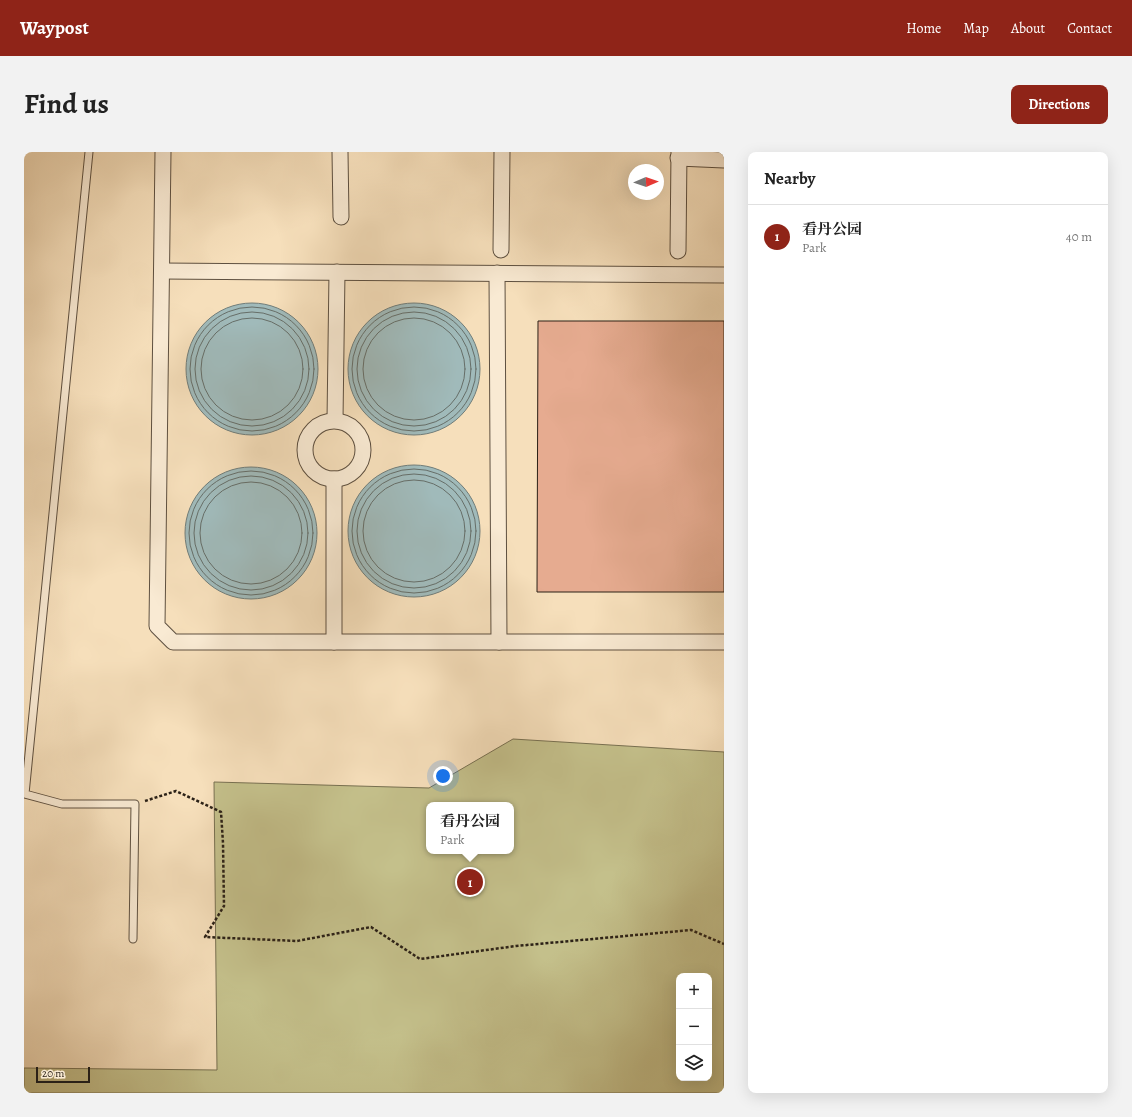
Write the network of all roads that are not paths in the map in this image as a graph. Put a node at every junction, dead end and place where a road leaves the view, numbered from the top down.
1 (89, 152) edge
2 (164, 152) edge
3 (340, 152) edge
4 (502, 152) edge
5 (678, 155) edge
6 (724, 160) edge
7 (341, 217) dead end
8 (501, 250) dead end
9 (678, 251) dead end
10 (162, 271) junction
11 (336, 272) junction
12 (497, 273) junction
13 (724, 275) edge
14 (334, 420) junction
15 (334, 479) junction
16 (334, 642) junction
17 (499, 642) junction
18 (724, 642) edge
19 (133, 940) dead end

1 - 19 lane
2 - 10 street
3 - 7 street
4 - 8 street
5 - 6 street
5 - 9 street
10 - 11 street
10 - 16 street
11 - 12 street
11 - 14 street
12 - 13 street
12 - 17 street
14 - 15 street
14 - 15 street
15 - 16 street
16 - 17 street
17 - 18 street

